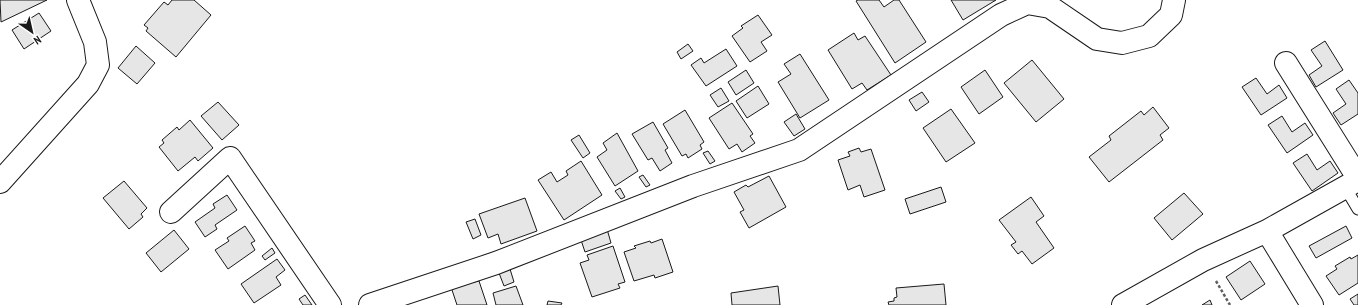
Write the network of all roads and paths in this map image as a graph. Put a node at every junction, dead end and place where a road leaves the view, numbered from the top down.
1 (78, 0) edge
2 (1174, 0) edge
3 (1286, 63) dead end
4 (0, 182) edge
5 (1354, 182) edge
6 (1358, 209) edge
7 (171, 212) dead end
8 (1267, 231) junction
9 (1203, 260) junction
10 (330, 305) edge
11 (370, 305) edge
12 (1123, 305) edge
13 (1230, 305) edge
14 (1312, 305) edge

1 - 4 street
2 - 11 street
3 - 5 street
5 - 6 lane
5 - 8 street
7 - 10 street
8 - 9 street
8 - 14 street
9 - 12 street
9 - 13 path

